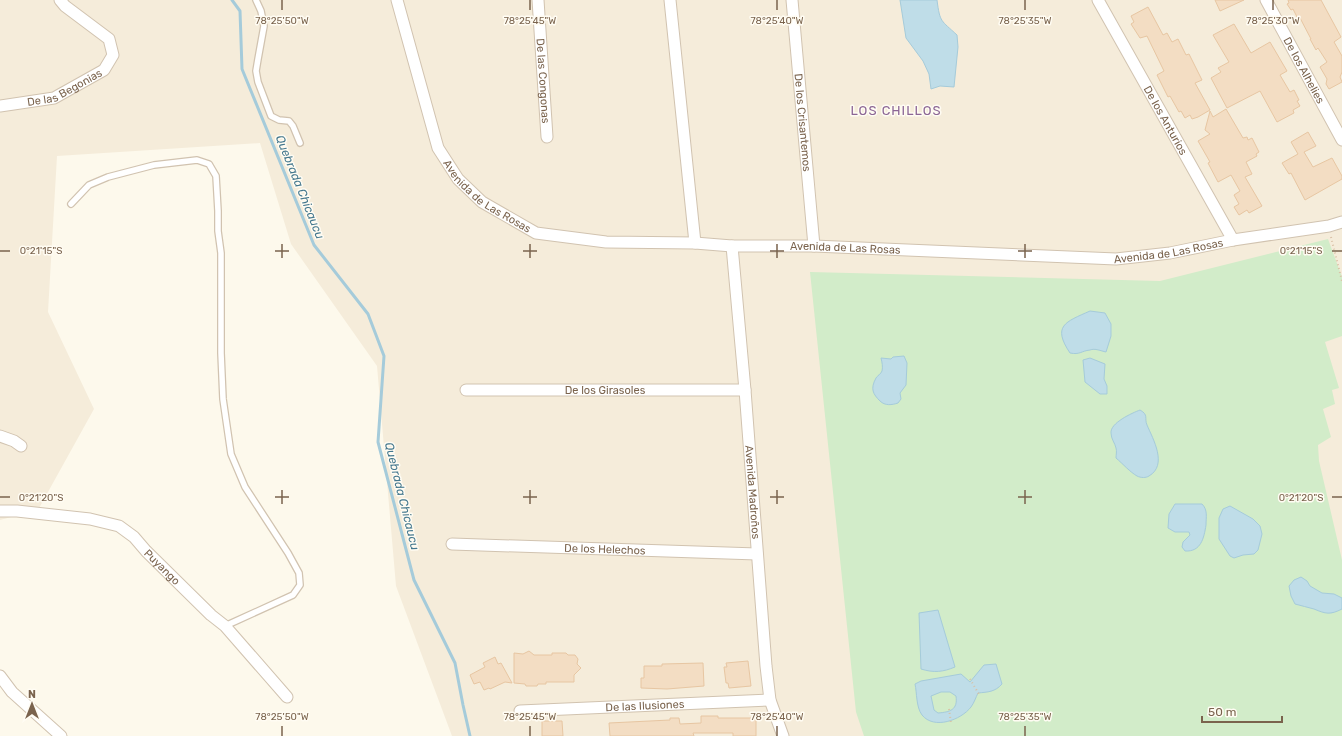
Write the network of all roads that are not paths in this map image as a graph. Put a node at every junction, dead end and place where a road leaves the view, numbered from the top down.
1 (60, 0) edge
2 (256, 0) edge
3 (397, 0) edge
4 (538, 0) edge
5 (670, 0) edge
6 (792, 0) edge
7 (1098, 0) edge
8 (1266, 0) edge
9 (0, 106) edge
10 (547, 137) dead end
11 (1342, 140) edge
12 (300, 143) dead end
13 (71, 204) dead end
14 (1342, 222) edge
15 (1233, 240) junction
16 (695, 243) junction
17 (732, 246) junction
18 (814, 246) junction
19 (466, 390) dead end
20 (745, 390) junction
21 (0, 436) edge
22 (21, 446) dead end
23 (0, 511) edge
24 (452, 544) dead end
25 (757, 554) junction
26 (225, 626) junction
27 (0, 676) edge
28 (287, 697) dead end
29 (770, 700) junction
30 (520, 711) dead end
31 (61, 736) edge
32 (783, 736) edge

1 - 9 street, De las Begonias
2 - 12 lane
3 - 16 street, Avenida de Las Rosas
4 - 10 street, De las Congonas
5 - 16 street
6 - 18 street, De los Crisantemos
7 - 15 street, De los Anturios
8 - 11 street, De los Alhelies
13 - 26 lane
14 - 15 street, Avenida de Las Rosas
15 - 18 street, Avenida de Las Rosas
16 - 17 street, Avenida de Las Rosas
17 - 18 street, Avenida de Las Rosas
17 - 20 street, Avenida Madroños
19 - 20 street, De los Girasoles
20 - 25 street, Avenida Madroños
21 - 22 street
23 - 26 street, Puyango
24 - 25 street, De los Helechos
25 - 29 street, Avenida Madroños
26 - 28 street, Puyango
27 - 31 street
29 - 30 street, De las Ilusiones
29 - 32 street, Avenida Madroños

